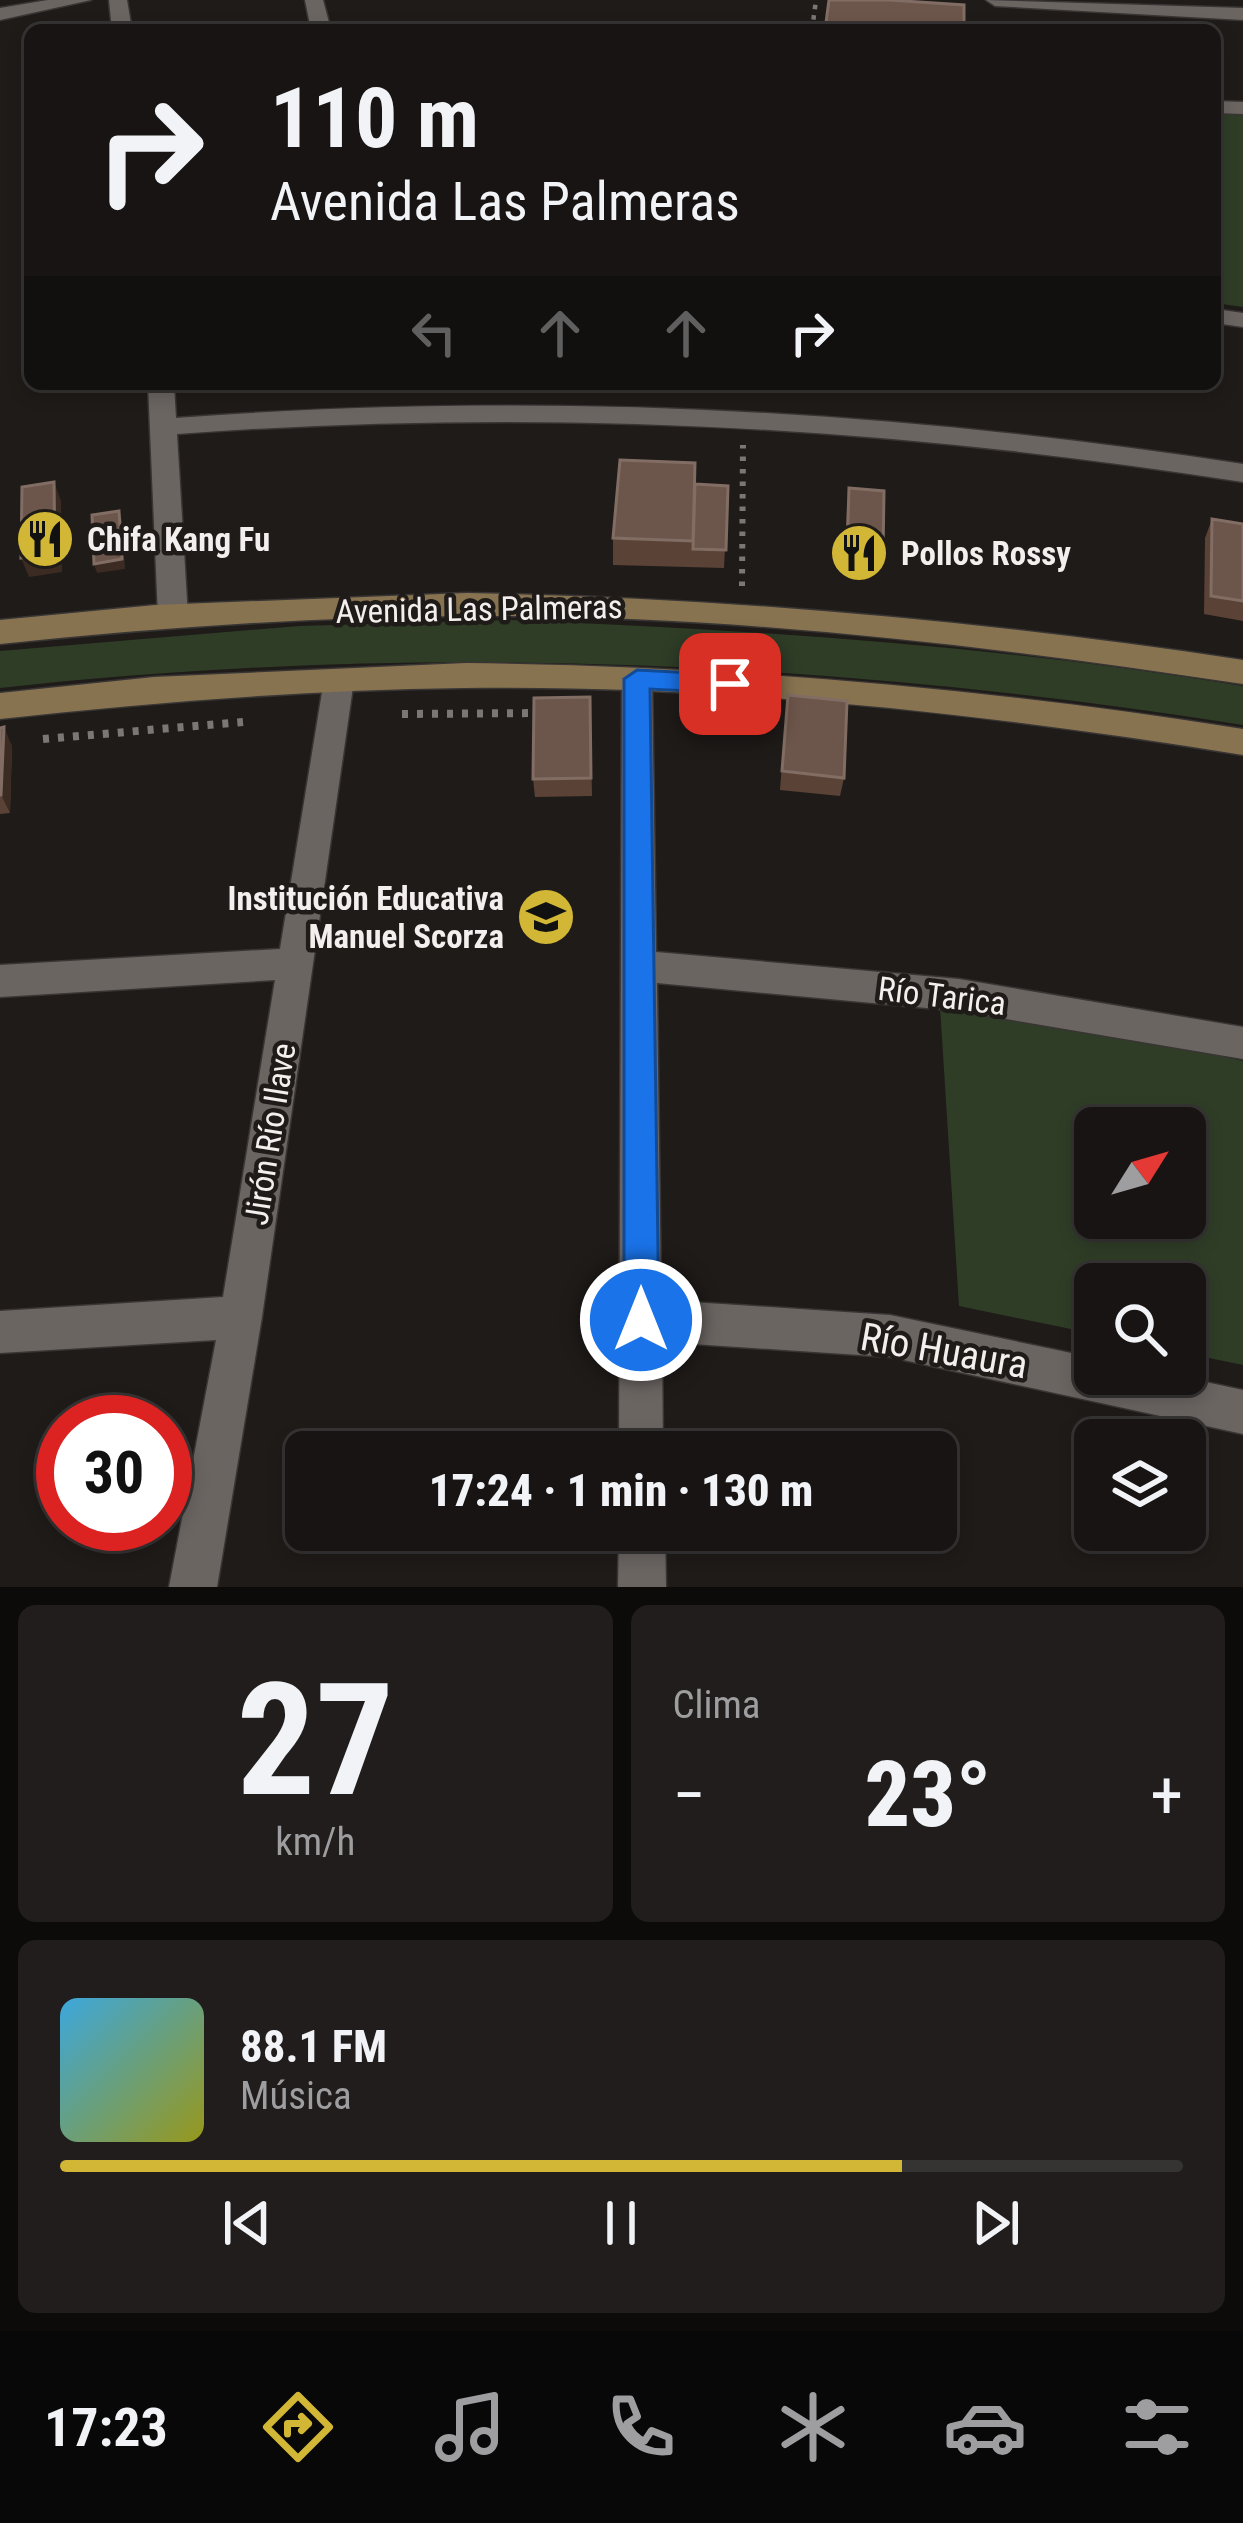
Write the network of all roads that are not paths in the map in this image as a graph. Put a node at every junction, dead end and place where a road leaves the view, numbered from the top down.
1 (82, 0) edge
2 (995, 0) edge
3 (0, 14) edge
4 (1243, 14) edge
5 (162, 390) edge
6 (413, 390) edge
7 (419, 413) junction
8 (166, 427) junction
9 (1243, 473) edge
10 (173, 617) junction
11 (0, 632) edge
12 (1243, 672) edge
13 (637, 679) junction
14 (339, 680) junction
15 (0, 706) edge
16 (1243, 742) edge
17 (296, 963) junction
18 (639, 966) junction
19 (0, 982) edge
20 (1243, 1043) edge
21 (241, 1317) junction
22 (641, 1320) junction
23 (0, 1332) edge
24 (1243, 1412) edge
25 (641, 1431) edge
26 (642, 1551) edge
27 (193, 1587) edge
28 (642, 1587) edge

1 - 3 street
2 - 4 street
5 - 8 street
6 - 7 street
7 - 8 street
7 - 9 street
8 - 10 street
10 - 11 main road, Avenida Las Palmeras
10 - 12 main road, Avenida Las Palmeras
13 - 14 main road, Avenida Las Palmeras
13 - 16 main road, Avenida Las Palmeras
13 - 18 street
14 - 15 main road, Avenida Las Palmeras
14 - 17 street, Jirón Río Ilave
17 - 19 street
17 - 21 street, Jirón Río Ilave
18 - 20 street, Río Tarica
18 - 22 street
21 - 23 street
21 - 27 street, Jirón Río Ilave
22 - 24 street, Río Huaura
22 - 25 street
26 - 28 street

